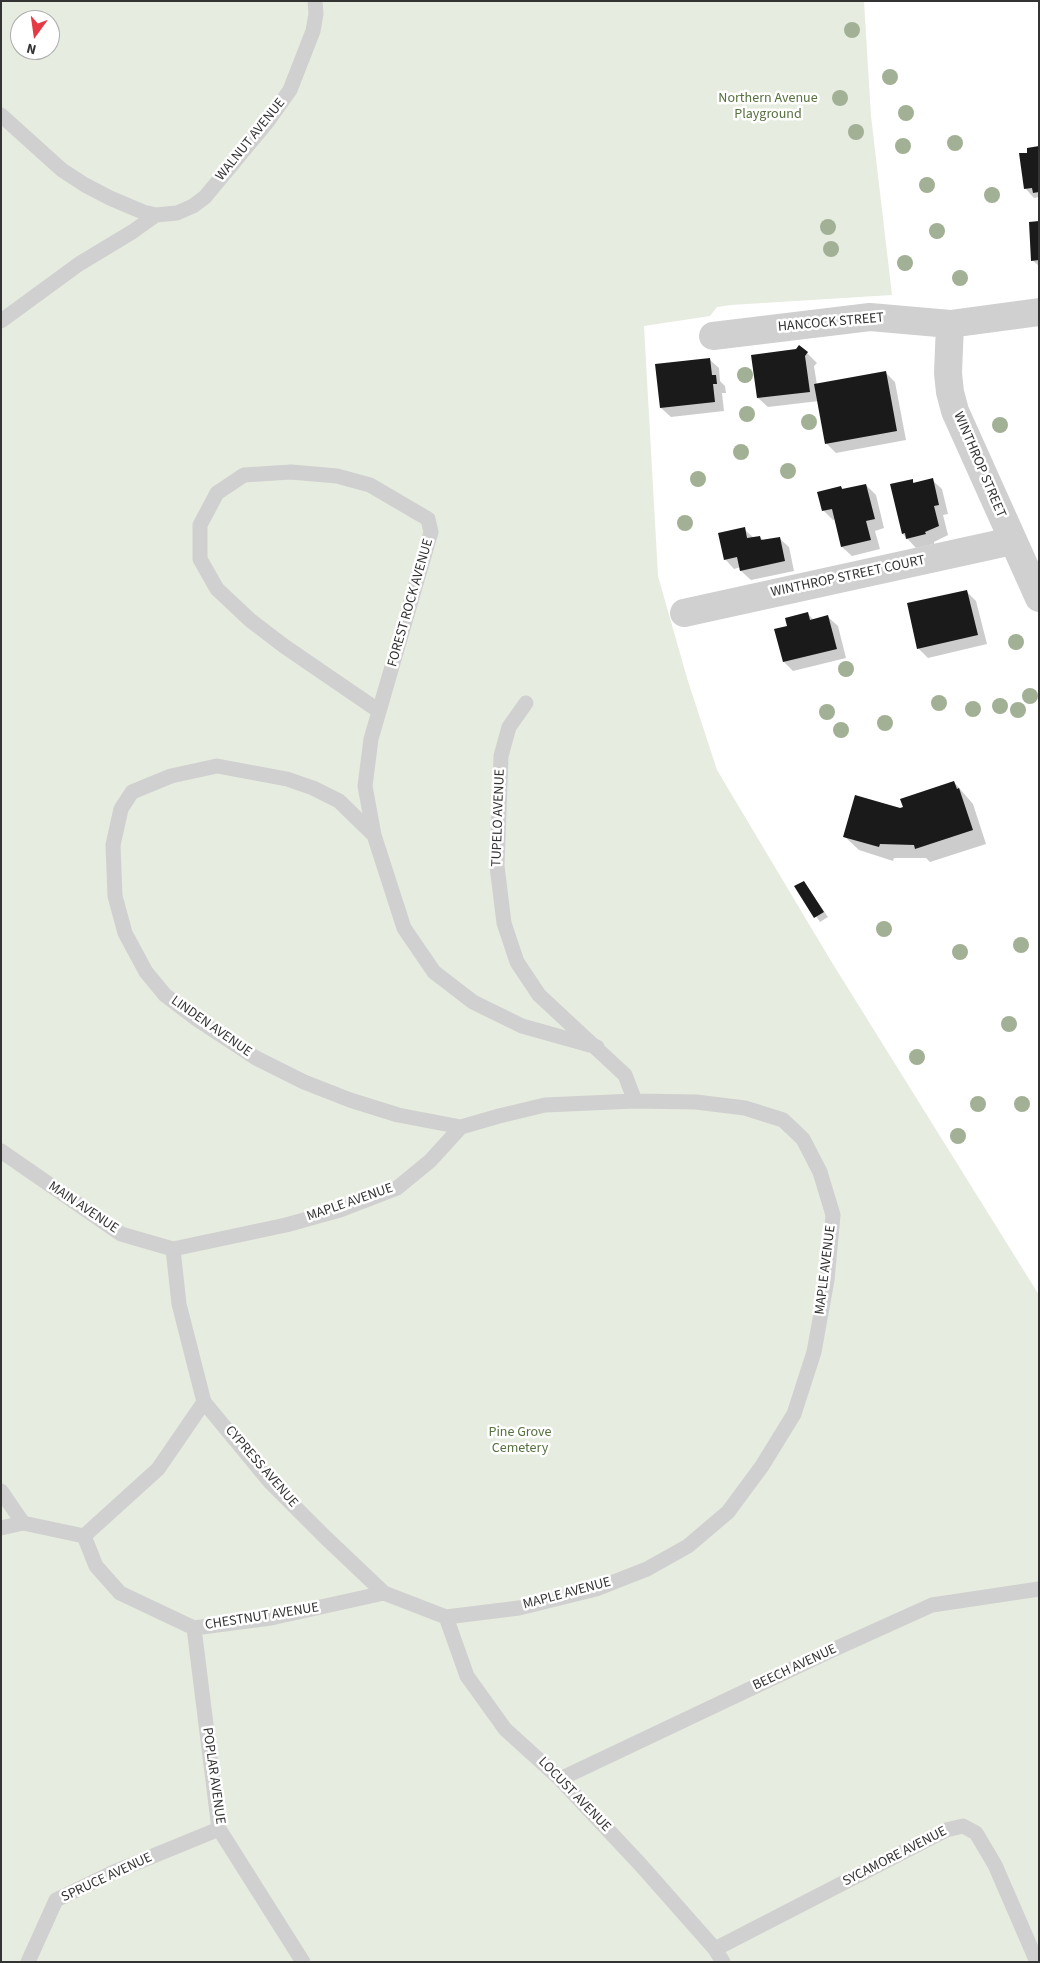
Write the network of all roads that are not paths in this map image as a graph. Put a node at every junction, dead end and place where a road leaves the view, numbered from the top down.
1 (315, 1) edge
2 (1, 115) edge
3 (156, 215) junction
4 (1039, 312) edge
5 (1, 321) edge
6 (950, 324) junction
7 (713, 336) dead end
8 (1012, 541) junction
9 (1039, 598) edge
10 (684, 613) dead end
11 (526, 703) dead end
12 (380, 710) junction
13 (374, 836) junction
14 (596, 1047) junction
15 (635, 1101) junction
16 (461, 1127) junction
17 (1, 1151) edge
18 (173, 1249) junction
19 (204, 1402) junction
20 (1, 1491) edge
21 (23, 1523) junction
22 (1, 1528) edge
23 (84, 1536) junction
24 (1039, 1589) edge
25 (384, 1593) junction
26 (446, 1617) junction
27 (194, 1628) junction
28 (560, 1779) junction
29 (219, 1829) junction
30 (719, 1956) edge
31 (28, 1962) edge
32 (303, 1962) edge
33 (1037, 1962) edge

1 - 3 lane, WALNUT AVENUE
2 - 3 lane, WALNUT AVENUE
3 - 5 lane, WALNUT AVENUE
4 - 6 street, HANCOCK STREET
6 - 7 street, HANCOCK STREET
6 - 8 street, WINTHROP STREET
8 - 9 street, WINTHROP STREET
8 - 10 street, WINTHROP STREET COURT
11 - 14 lane, TUPELO AVENUE
12 - 12 lane, FOREST ROCK AVENUE
12 - 13 lane, FOREST ROCK AVENUE
13 - 14 lane, FOREST ROCK AVENUE
13 - 16 lane, LINDEN AVENUE
14 - 15 lane, TUPELO AVENUE
15 - 16 lane, MAPLE AVENUE
15 - 26 lane, MAPLE AVENUE
16 - 18 lane, MAPLE AVENUE
17 - 18 lane, MAIN AVENUE
18 - 19 lane, CYPRESS AVENUE
19 - 23 lane
19 - 25 lane, CYPRESS AVENUE
20 - 21 lane
21 - 22 lane
21 - 23 lane
23 - 27 lane, CHESTNUT AVENUE
24 - 28 lane, BEECH AVENUE
25 - 26 lane, CYPRESS AVENUE
25 - 27 lane, CHESTNUT AVENUE
26 - 28 lane, LOCUST AVENUE
27 - 29 lane, POPLAR AVENUE
28 - 30 lane, LOCUST AVENUE
29 - 31 lane, SPRUCE AVENUE
29 - 32 lane, POPLAR AVENUE
30 - 33 lane, SYCAMORE AVENUE

